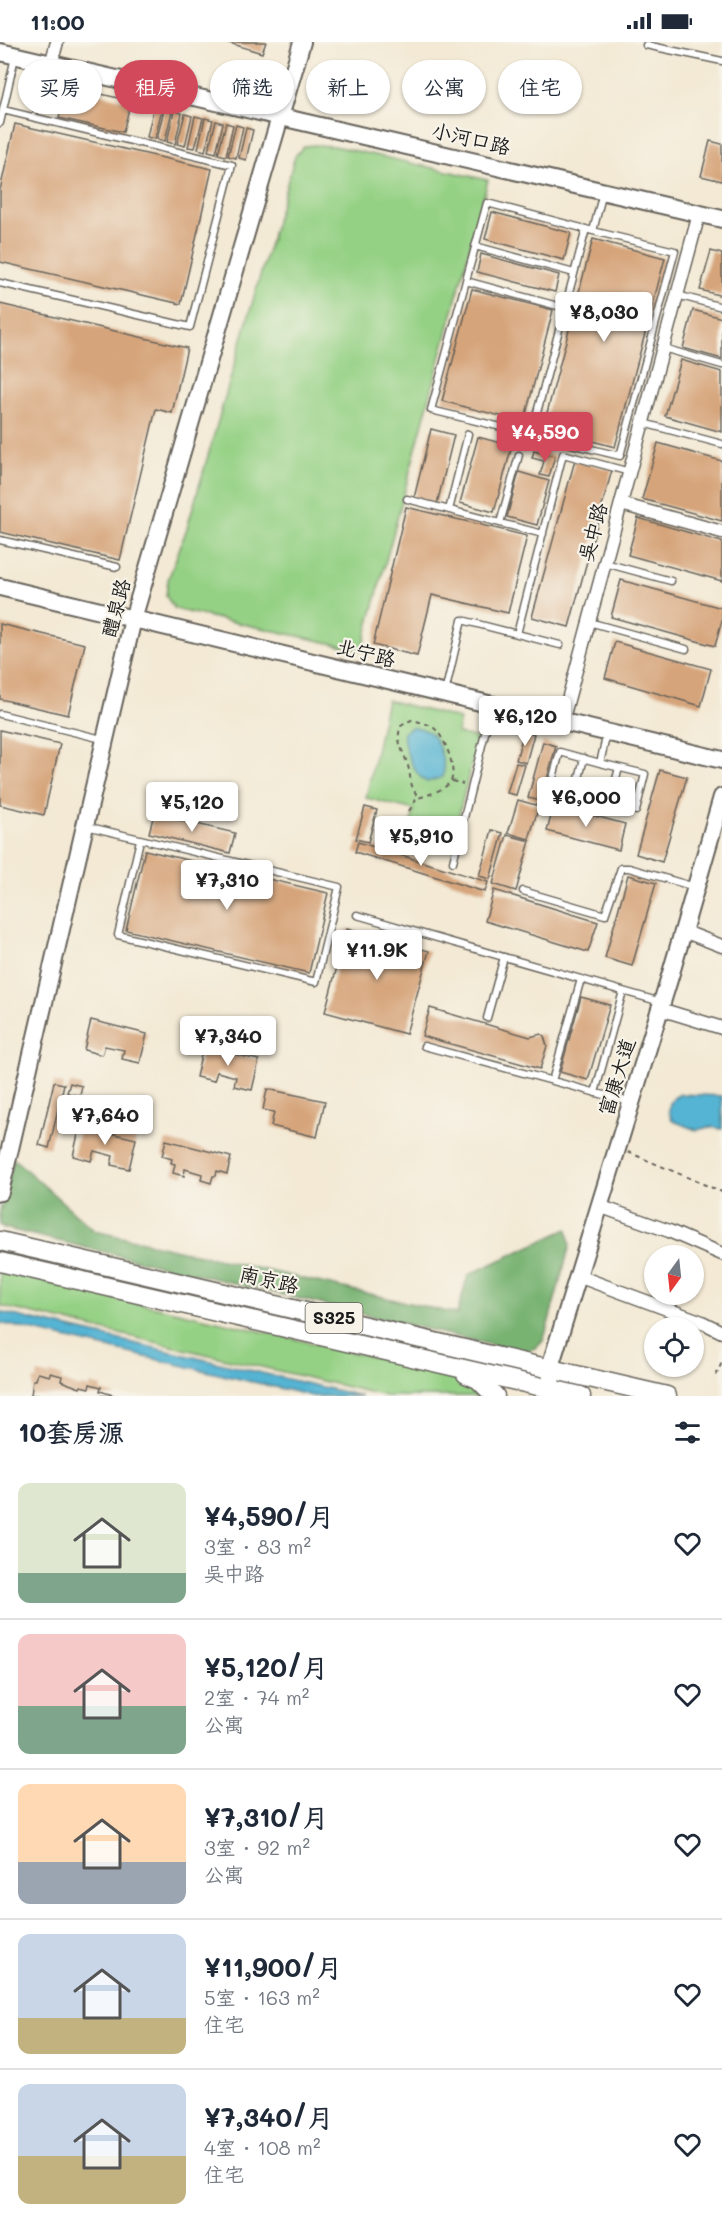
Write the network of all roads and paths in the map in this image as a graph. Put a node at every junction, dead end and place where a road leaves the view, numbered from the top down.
1 (57, 42) edge
2 (302, 42) edge
3 (646, 45) dead end
4 (8, 54) edge
5 (34, 60) edge
6 (52, 60) edge
7 (722, 61) edge
8 (102, 76) edge
9 (3, 99) edge
10 (3, 110) junction
11 (280, 116) junction
12 (0, 123) edge
13 (603, 192) junction
14 (699, 214) junction
15 (722, 219) edge
16 (589, 230) junction
17 (475, 246) junction
18 (574, 273) junction
19 (466, 281) junction
20 (0, 283) edge
21 (677, 295) junction
22 (722, 307) edge
23 (565, 308) junction
24 (663, 348) junction
25 (722, 365) edge
26 (643, 423) junction
27 (468, 434) dead end
28 (531, 435) junction
29 (722, 444) edge
30 (519, 455) dead end
31 (630, 472) junction
32 (407, 499) dead end
33 (621, 504) junction
34 (449, 510) junction
35 (500, 523) junction
36 (722, 532) edge
37 (543, 534) junction
38 (0, 540) edge
39 (605, 563) junction
40 (117, 567) dead end
41 (671, 582) dead end
42 (0, 587) edge
43 (133, 619) junction
44 (589, 622) junction
45 (517, 634) junction
46 (560, 645) dead end
47 (686, 649) dead end
48 (445, 693) junction
49 (492, 705) junction
50 (0, 714) edge
51 (562, 722) junction
52 (607, 732) junction
53 (106, 740) junction
54 (584, 758) junction
55 (722, 760) edge
56 (600, 763) junction
57 (619, 768) junction
58 (451, 781) junction
59 (472, 786) junction
60 (574, 795) junction
61 (722, 797) edge
62 (420, 798) junction
63 (609, 804) junction
64 (409, 811) dead end
65 (86, 826) junction
66 (718, 826) edge
67 (140, 840) junction
68 (453, 862) dead end
69 (696, 887) junction
70 (523, 891) dead end
71 (357, 915) dead end
72 (683, 931) junction
73 (722, 946) edge
74 (504, 957) junction
75 (581, 979) junction
76 (623, 991) junction
77 (661, 1005) junction
78 (487, 1018) dead end
79 (722, 1028) edge
80 (424, 1046) dead end
81 (552, 1081) junction
82 (595, 1093) junction
83 (631, 1103) junction
84 (617, 1147) junction
85 (0, 1192) edge
86 (722, 1192) edge
87 (599, 1206) junction
88 (0, 1241) edge
89 (722, 1254) edge
90 (0, 1262) edge
91 (578, 1276) junction
92 (722, 1332) edge
93 (431, 1361) junction
94 (722, 1362) edge
95 (550, 1367) junction
96 (716, 1376) dead end
97 (542, 1391) edge
98 (495, 1396) edge
99 (581, 1396) edge
100 (667, 1396) edge

1 - 6 street
2 - 11 street, 醴泉路
3 - 7 lane
4 - 5 street, 小河口路
4 - 9 lane
8 - 11 street, 小河口路
9 - 10 lane
10 - 12 lane
10 - 20 lane
11 - 13 street, 小河口路
11 - 43 street, 醴泉路
13 - 14 street, 小河口路
13 - 16 lane
14 - 15 street, 小河口路
14 - 21 street, 吴中路
16 - 17 lane
16 - 18 lane
16 - 28 lane
17 - 18 lane
17 - 19 lane
18 - 23 lane
19 - 23 lane
19 - 28 lane
21 - 22 lane
21 - 24 street, 吴中路
23 - 28 lane
24 - 25 lane
24 - 26 street, 吴中路
26 - 29 lane
26 - 31 street, 吴中路
27 - 34 lane
30 - 35 lane
31 - 33 street, 吴中路
31 - 37 lane
32 - 34 lane
33 - 36 street
33 - 39 street, 吴中路
34 - 35 lane
35 - 37 lane
37 - 45 lane
38 - 40 lane
39 - 41 lane
39 - 44 street, 吴中路
42 - 43 street, 北宁路
43 - 48 street, 北宁路
43 - 53 street, 醴泉路
44 - 47 lane
44 - 51 street, 吴中路
45 - 46 lane
45 - 48 lane
48 - 49 street, 北宁路
49 - 51 street, 北宁路
49 - 59 lane
50 - 53 lane
51 - 52 street, 北宁路
52 - 55 street, 北宁路
52 - 56 lane
53 - 65 street, 醴泉路
54 - 56 lane
54 - 60 lane
54 - 60 lane
56 - 57 lane
57 - 63 lane
57 - 63 lane
58 - 59 path
58 - 62 path
58 - 62 path
59 - 68 lane
60 - 63 lane
61 - 66 street, 富康大道
62 - 64 path
65 - 67 lane
65 - 85 street, 醴泉路
66 - 69 street, 富康大道
67 - 67 lane
69 - 70 lane
69 - 72 street, 富康大道
71 - 74 lane
72 - 73 street
72 - 77 street, 富康大道
74 - 75 lane
74 - 78 lane
75 - 76 lane
75 - 81 lane
76 - 77 lane
76 - 82 lane
77 - 79 street
77 - 83 street, 富康大道
80 - 81 lane
81 - 82 lane
82 - 83 lane
83 - 84 street, 富康大道
84 - 86 path
84 - 87 street, 富康大道
87 - 89 street
87 - 91 street, 富康大道
88 - 95 main road, 南京路 / S325
90 - 93 main road, S325
91 - 92 street
91 - 95 street, 富康大道
93 - 97 main road, S325
93 - 98 main road
94 - 96 path
95 - 97 street, 富康大道
95 - 100 main road, 南京路 / S325
97 - 99 main road, S325

